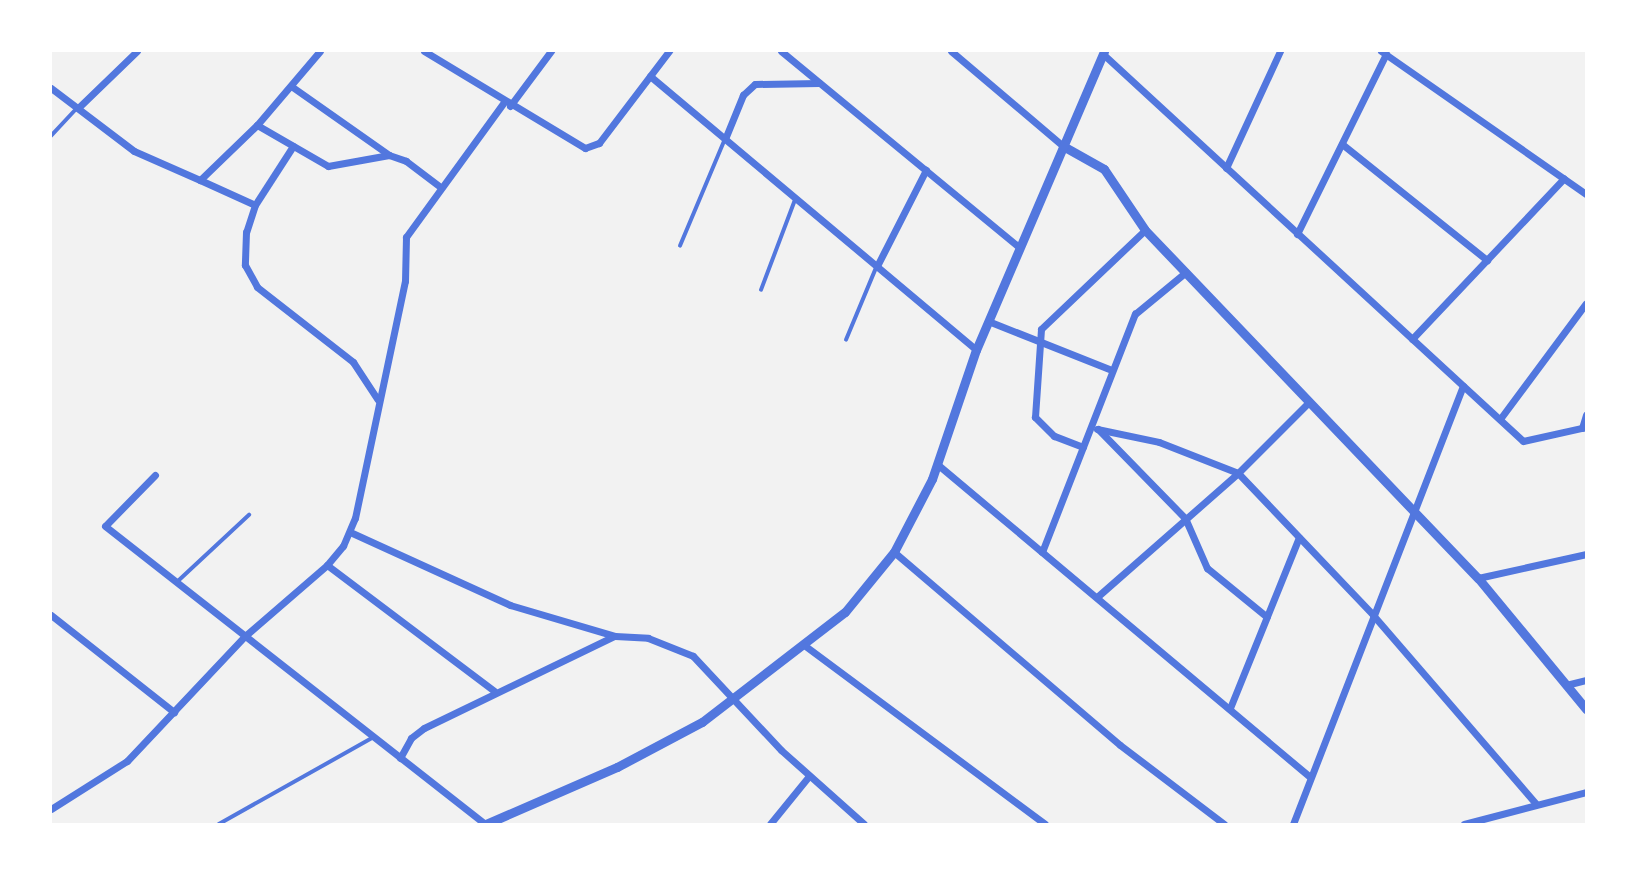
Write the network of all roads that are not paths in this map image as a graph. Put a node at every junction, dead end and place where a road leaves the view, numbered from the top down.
1 (137, 51) edge
2 (320, 51) edge
3 (424, 51) edge
4 (551, 51) edge
5 (669, 51) edge
6 (781, 51) edge
7 (951, 51) edge
8 (1280, 51) edge
9 (1103, 52) edge
10 (1383, 52) edge
11 (650, 76) junction
12 (820, 83) junction
13 (291, 86) junction
14 (51, 88) edge
15 (507, 104) junction
16 (78, 108) junction
17 (257, 125) junction
18 (51, 136) edge
19 (725, 139) junction
20 (1342, 144) junction
21 (293, 146) junction
22 (1063, 146) junction
23 (389, 155) junction
24 (1226, 167) junction
25 (926, 170) junction
26 (1564, 178) junction
27 (200, 180) junction
28 (439, 186) junction
29 (1586, 194) edge
30 (796, 198) junction
31 (255, 205) junction
32 (1144, 230) junction
33 (1297, 233) junction
34 (680, 246) dead end
35 (1019, 247) junction
36 (1487, 260) junction
37 (877, 266) junction
38 (1185, 272) junction
39 (761, 290) dead end
40 (1586, 303) edge
41 (988, 321) junction
42 (846, 340) dead end
43 (1412, 340) junction
44 (1038, 341) junction
45 (975, 349) junction
46 (1112, 370) junction
47 (1463, 386) junction
48 (378, 402) junction
49 (1309, 402) junction
50 (1586, 415) edge
51 (1500, 419) junction
52 (1095, 426) junction
53 (1584, 428) edge
54 (1083, 447) junction
55 (937, 464) junction
56 (1238, 473) junction
57 (155, 475) dead end
58 (1413, 509) junction
59 (249, 515) dead end
60 (1185, 518) junction
61 (350, 532) junction
62 (1299, 537) junction
63 (894, 552) junction
64 (1042, 552) junction
65 (1586, 554) edge
66 (327, 565) junction
67 (1478, 578) junction
68 (177, 583) junction
69 (1097, 597) junction
70 (51, 615) edge
71 (1373, 615) junction
72 (1267, 617) junction
73 (245, 636) junction
74 (615, 636) junction
75 (804, 646) junction
76 (1586, 680) edge
77 (1566, 685) junction
78 (494, 691) junction
79 (733, 699) junction
80 (1230, 708) junction
81 (1586, 709) edge
82 (174, 712) junction
83 (373, 737) junction
84 (400, 758) junction
85 (809, 776) junction
86 (1310, 777) junction
87 (1586, 792) edge
88 (1536, 804) junction
89 (51, 809) edge
90 (219, 824) edge
91 (486, 824) edge
92 (770, 824) edge
93 (864, 824) edge
94 (1045, 824) edge
95 (1224, 824) edge
96 (1293, 824) edge
97 (1464, 824) edge

1 - 16 street
2 - 13 street
3 - 15 street
4 - 15 street
5 - 11 street
6 - 12 street
7 - 22 street
8 - 24 street
9 - 22 street
9 - 24 street
10 - 20 street
10 - 26 street
11 - 15 street
11 - 19 street
12 - 19 street
12 - 25 street
13 - 17 street
13 - 23 street
14 - 16 street
15 - 28 street
16 - 18 lane
16 - 27 street
17 - 21 street
17 - 27 street
19 - 30 street
19 - 34 lane
20 - 33 street
20 - 36 street
21 - 23 street
21 - 31 street
22 - 32 street
22 - 35 street
23 - 28 street
24 - 33 street
25 - 35 street
25 - 37 street
26 - 29 street
26 - 36 street
27 - 31 street
28 - 48 street
30 - 37 street
30 - 39 lane
31 - 48 street
32 - 38 street
32 - 44 street
33 - 43 street
35 - 41 street
36 - 43 street
37 - 42 lane
37 - 45 street
38 - 46 street
38 - 49 street
40 - 51 street
41 - 44 street
41 - 45 street
43 - 47 street
44 - 46 street
44 - 54 street
45 - 55 street
46 - 52 street
47 - 51 street
47 - 58 street
48 - 61 street
49 - 56 street
49 - 58 street
50 - 53 street
51 - 53 street
52 - 54 street
52 - 56 street
52 - 60 street
54 - 64 street
55 - 63 street
55 - 64 street
56 - 60 street
56 - 62 street
57 - 68 street
58 - 67 street
58 - 71 street
59 - 68 lane
60 - 69 street
60 - 72 street
61 - 66 street
61 - 74 street
62 - 71 street
62 - 72 street
63 - 75 street
63 - 95 street
64 - 69 street
65 - 67 street
66 - 73 street
66 - 78 street
67 - 77 street
68 - 73 street
69 - 80 street
70 - 82 street
71 - 86 street
71 - 88 street
72 - 80 street
73 - 82 street
73 - 83 street
74 - 78 street
74 - 79 street
75 - 79 street
75 - 94 street
76 - 77 street
77 - 81 street
78 - 84 street
79 - 85 street
79 - 91 street
80 - 86 street
82 - 89 street
83 - 84 street
83 - 90 lane
84 - 91 street
85 - 92 street
85 - 93 street
86 - 96 street
87 - 88 street
88 - 97 street

